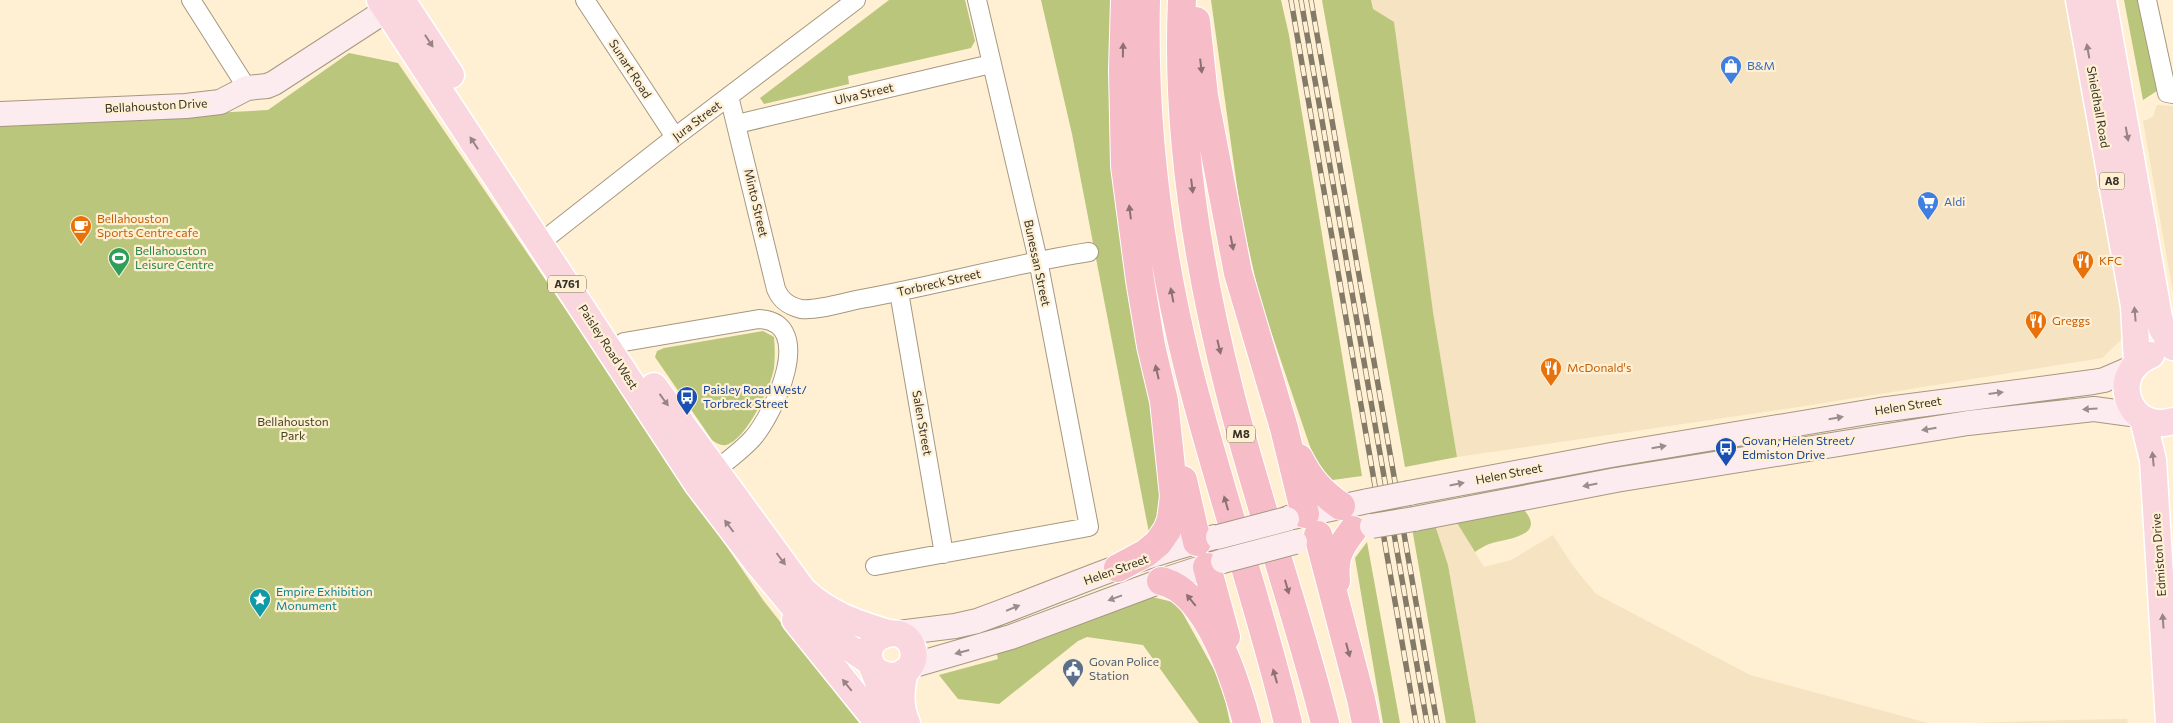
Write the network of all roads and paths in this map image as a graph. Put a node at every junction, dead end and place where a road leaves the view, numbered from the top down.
1 (191, 0) edge
2 (585, 0) edge
3 (977, 0) edge
4 (1125, 0) edge
5 (1146, 0) edge
6 (1182, 0) edge
7 (1195, 0) edge
8 (2079, 0) edge
9 (2102, 0) edge
10 (2146, 0) edge
11 (393, 2) edge
12 (849, 2) edge
13 (991, 64) junction
14 (247, 88) junction
15 (2170, 94) edge
16 (729, 96) junction
17 (2109, 102) junction
18 (0, 114) edge
19 (737, 124) junction
20 (675, 137) junction
21 (546, 238) junction
22 (1089, 252) dead end
23 (1038, 260) junction
24 (899, 292) junction
25 (789, 306) joint
26 (617, 346) junction
27 (2173, 348) edge
28 (2173, 356) edge
29 (2134, 366) junction
30 (1164, 401) junction
31 (2141, 417) junction
32 (2173, 421) edge
33 (1284, 428) junction
34 (706, 478) junction
35 (1355, 521) junction
36 (1301, 527) junction
37 (1207, 539) junction
38 (944, 554) junction
39 (1215, 564) junction
40 (759, 565) junction
41 (875, 566) dead end
42 (1118, 568) junction
43 (1161, 581) junction
44 (1339, 619) junction
45 (893, 633) junction
46 (871, 665) junction
47 (908, 669) junction
48 (2169, 714) edge
49 (1244, 715) edge
50 (878, 723) edge
51 (885, 723) edge
52 (907, 723) edge
53 (1288, 723) edge
54 (1325, 723) edge
55 (1366, 723) edge

1 - 14 street
2 - 20 street, Sunart Road
3 - 13 street, Bunessan Street
30 -> 4 highway
53 -> 5 highway, M8
6 -> 54 highway, M8
7 -> 33 highway
17 -> 8 main road, Shieldhall Road / A8
9 - 17 main road, Shieldhall Road / A8
10 - 15 street
11 - 14 street, Bellahouston Drive
11 - 21 main road, Paisley Road West / A761
12 - 16 street, Jura Street
13 - 19 street, Ulva Street
13 - 23 street, Bunessan Street
14 - 18 street, Bellahouston Drive
16 - 19 street, Minto Street
16 - 20 street, Jura Street
17 -> 27 main road, Shieldhall Road / A8
29 -> 17 main road, Shieldhall Road / A8
19 - 25 street, Minto Street
20 - 21 street, Jura Street
21 - 26 main road, Paisley Road West / A761
22 - 23 street, Torbreck Street
23 - 24 street, Torbreck Street
23 - 38 street, Bunessan Street
24 - 25 street, Torbreck Street
24 - 38 street, Salen Street
26 - 34 main road, Paisley Road West / A761
26 - 34 street
28 - 29 main road
29 - 31 main road, Shieldhall Road
35 -> 29 street, Helen Street, bridge
30 - 37 highway
30 - 42 highway
31 - 32 main road
31 -> 35 street, Helen Street, bridge
48 -> 31 main road, Edmiston Drive
33 - 35 highway
33 - 36 highway
40 -> 34 main road, Paisley Road West / A761
34 -> 45 main road, Paisley Road West / A761
35 - 36 street, Helen Street
35 - 44 highway
36 - 37 street, Helen Street, bridge
36 - 39 street, Helen Street, bridge
36 - 44 highway
37 - 39 street
37 - 42 street, Helen Street
38 - 41 street
39 - 43 street, Helen Street
39 - 49 highway
40 - 46 main road, Paisley Road West / A761
50 -> 40 main road
45 -> 42 street, Helen Street
43 -> 47 street, Helen Street
49 -> 43 highway
44 -> 55 highway
45 - 46 main road
45 - 47 main road
46 - 47 main road, Paisley Road West
46 - 51 main road
47 - 52 main road

